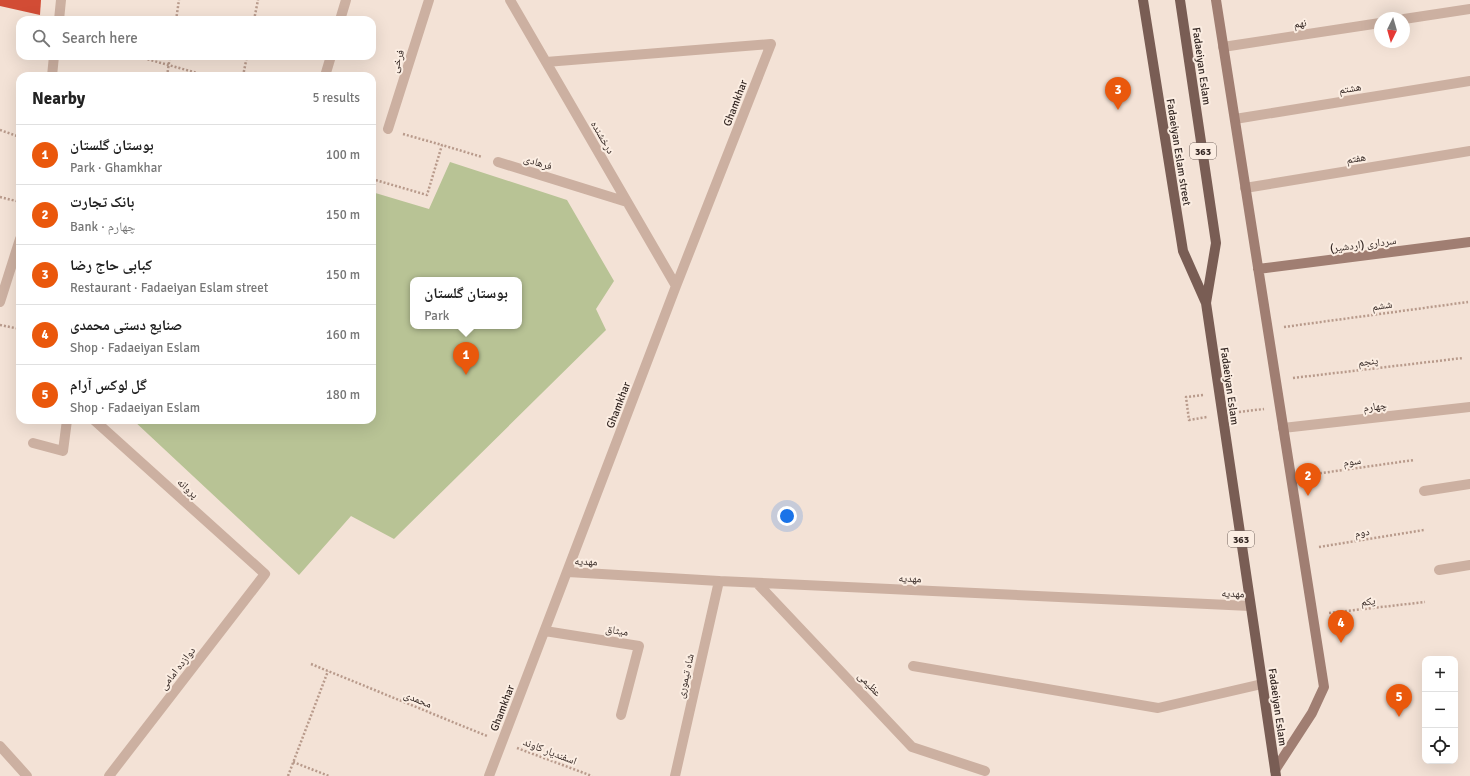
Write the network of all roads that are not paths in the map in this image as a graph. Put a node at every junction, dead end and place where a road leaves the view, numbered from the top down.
1 (61, 0) edge
2 (346, 0) edge
3 (429, 0) edge
4 (510, 0) edge
5 (1143, 0) edge
6 (1180, 0) edge
7 (1216, 0) edge
8 (1470, 9) edge
9 (59, 16) edge
10 (341, 16) edge
11 (1410, 18) edge
12 (1374, 24) edge
13 (1223, 47) junction
14 (54, 60) edge
15 (330, 60) edge
16 (546, 62) junction
17 (52, 72) edge
18 (326, 72) edge
19 (1470, 81) edge
20 (1235, 119) junction
21 (388, 129) road end
22 (1470, 151) edge
23 (498, 162) road end
24 (1245, 188) junction
25 (627, 202) junction
26 (1470, 242) edge
27 (16, 252) edge
28 (1258, 270) junction
29 (676, 286) junction
30 (0, 302) edge
31 (1206, 303) junction
32 (1470, 407) edge
33 (66, 424) edge
34 (98, 424) edge
35 (1283, 428) junction
36 (33, 443) dead end
37 (1470, 484) edge
38 (1424, 491) dead end
39 (1470, 565) edge
40 (1439, 570) dead end
41 (568, 572) junction
42 (265, 574) joint
43 (719, 581) junction
44 (757, 583) junction
45 (1250, 606) junction
46 (545, 631) junction
47 (913, 666) dead end
48 (1262, 684) junction
49 (621, 715) dead end
50 (0, 746) edge
51 (985, 772) dead end
52 (1275, 773) edge
53 (23, 774) edge
54 (109, 776) edge
55 (489, 776) edge
56 (675, 776) edge

1 - 9 street
2 - 10 street
3 - 21 street, فرخی
4 - 16 street, درخشنده
5 - 31 main road, Fadaeiyan Eslam street
6 - 31 main road, Fadaeiyan Eslam / 363
7 - 13 street
8 - 11 street
12 - 13 street, نهم
13 - 20 street
14 - 17 street
15 - 18 street
16 - 25 street, درخشنده
16 - 29 street, Ghamkhar
19 - 20 street, هشتم
20 - 24 street
22 - 24 street, هفتم
23 - 25 street, فرهادی
24 - 28 street
25 - 29 street, درخشنده
26 - 28 street, سرداری (اردشیر)
27 - 30 street
28 - 35 street
29 - 41 street, Ghamkhar
31 - 45 main road, Fadaeiyan Eslam / 363
32 - 35 street, چهارم
33 - 36 street
34 - 42 street, پروانه
35 - 52 street
37 - 38 street
39 - 40 street
41 - 43 street, مهدیه
41 - 46 street, Ghamkhar
42 - 54 street, دوازده امامی
43 - 44 street, مهدیه
43 - 56 street, شاه تیموری
44 - 45 street, مهدیه
44 - 51 street, عظیمی
45 - 48 main road, Fadaeiyan Eslam / 363
46 - 49 street, میثاق
46 - 55 street, Ghamkhar
47 - 48 street
48 - 52 main road, Fadaeiyan Eslam / 363
50 - 53 street

